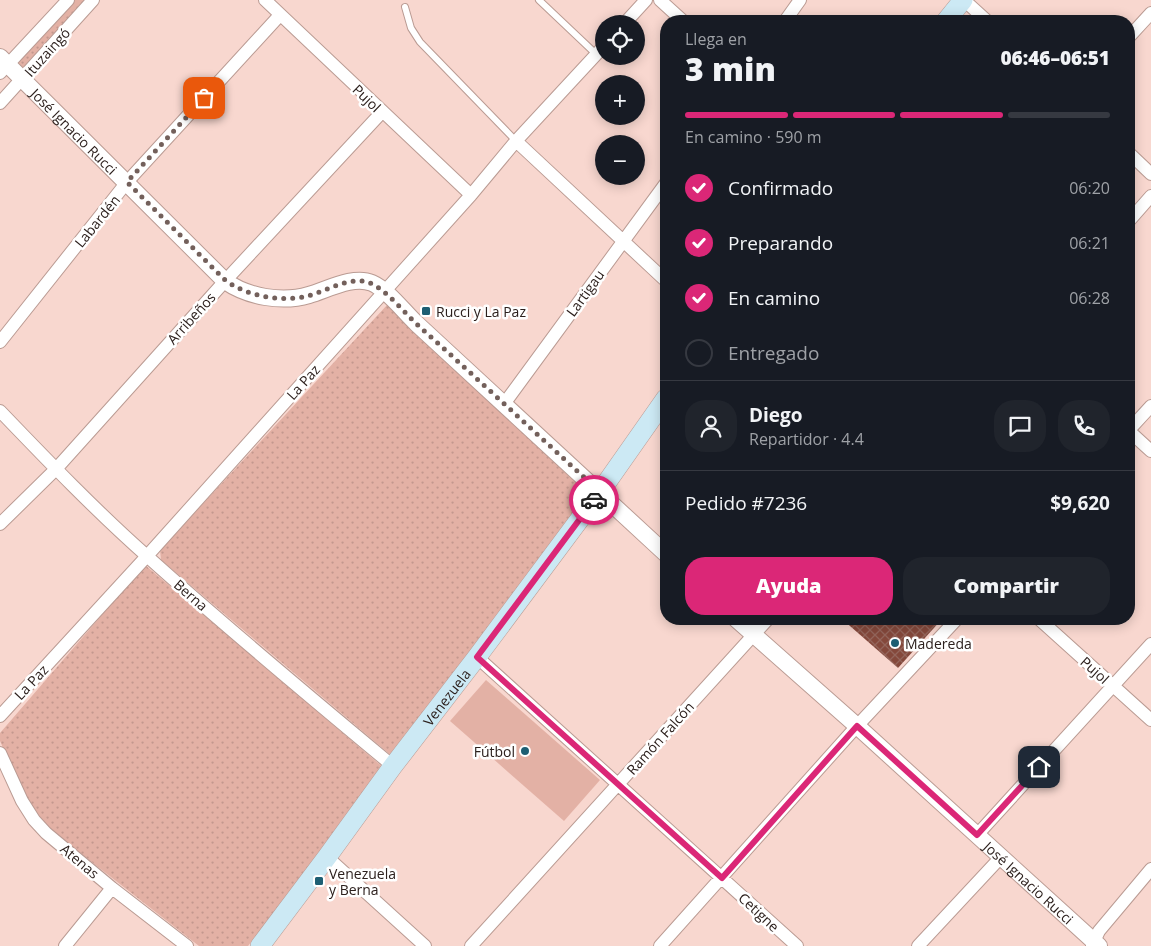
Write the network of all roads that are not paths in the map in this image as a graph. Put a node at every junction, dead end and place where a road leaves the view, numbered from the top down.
1 (68, 0) edge
2 (93, 0) edge
3 (265, 0) edge
4 (539, 0) edge
5 (646, 0) edge
6 (660, 0) edge
7 (800, 0) edge
8 (964, 0) edge
9 (405, 7) dead end
10 (1151, 13) edge
11 (280, 15) junction
12 (632, 15) edge
13 (676, 15) edge
14 (789, 15) edge
15 (951, 15) edge
16 (980, 15) edge
17 (1135, 30) edge
18 (595, 46) edge
19 (595, 55) edge
20 (3, 65) edge
21 (22, 79) junction
22 (0, 103) edge
23 (382, 112) junction
24 (516, 142) junction
25 (1135, 159) edge
26 (1151, 174) edge
27 (127, 182) junction
28 (660, 191) edge
29 (471, 195) junction
30 (1151, 196) edge
31 (1135, 214) edge
32 (623, 241) junction
33 (660, 275) edge
34 (225, 280) junction
35 (384, 292) junction
36 (0, 342) edge
37 (504, 404) junction
38 (1151, 406) edge
39 (660, 407) edge
40 (0, 412) edge
41 (1135, 424) edge
42 (1135, 436) edge
43 (1151, 451) edge
44 (56, 469) junction
45 (600, 492) junction
46 (0, 524) edge
47 (660, 548) edge
48 (147, 556) junction
49 (742, 625) edge
50 (762, 625) edge
51 (951, 625) edge
52 (1045, 625) edge
53 (753, 635) junction
54 (1151, 644) edge
55 (477, 657) junction
56 (1113, 686) junction
57 (0, 716) edge
58 (1151, 720) edge
59 (857, 726) junction
60 (0, 753) edge
61 (393, 766) junction
62 (619, 784) junction
63 (977, 835) junction
64 (327, 857) junction
65 (1001, 857) junction
66 (1151, 869) edge
67 (722, 878) junction
68 (112, 888) junction
69 (1095, 945) edge
70 (65, 946) edge
71 (187, 946) edge
72 (260, 946) edge
73 (425, 946) edge
74 (471, 946) edge
75 (660, 946) edge
76 (796, 946) edge
77 (918, 946) edge

1 - 20 street, Ituzaingó
2 - 21 street, Ituzaingó
3 - 11 street, Pujol
4 - 18 lane
5 - 12 street
6 - 13 street
7 - 14 street
8 - 15 main road
8 - 16 street
9 - 24 lane
10 - 17 street
11 - 23 street, Pujol
11 - 27 street, Labardén
19 - 24 street, La Paz
20 - 21 street, José Ignacio Rucci
21 - 22 street, Ituzaingó
21 - 27 street, José Ignacio Rucci
23 - 29 street, Pujol
23 - 34 street, Arribeños
24 - 29 street, La Paz
24 - 32 street
25 - 26 street
27 - 34 street, José Ignacio Rucci
27 - 36 street, Labardén
28 - 32 street, Lartigau
29 - 35 street, La Paz
30 - 31 street
32 - 33 street
32 - 37 street, Lartigau
34 - 35 street, José Ignacio Rucci
34 - 44 street, Arribeños
35 - 37 street, José Ignacio Rucci
35 - 48 street, La Paz
37 - 45 street, José Ignacio Rucci
38 - 41 street
39 - 45 main road, Venezuela
40 - 44 street, Berna
42 - 43 street
44 - 46 street, Arribeños
44 - 48 street, Berna
45 - 47 street, José Ignacio Rucci
45 - 55 main road, Venezuela
48 - 57 street, La Paz
48 - 61 street, Berna
49 - 53 street, José Ignacio Rucci
50 - 53 street, Ramón Falcón
51 - 59 street
52 - 56 street, Pujol
53 - 59 street, José Ignacio Rucci
53 - 62 street, Ramón Falcón
54 - 56 street
55 - 61 main road, Venezuela
55 - 62 street, Cetigne
56 - 58 street, Pujol
56 - 63 street
59 - 63 street, José Ignacio Rucci
59 - 67 street
60 - 68 street, Atenas
61 - 64 main road, Venezuela
62 - 67 street, Cetigne
62 - 74 street, Ramón Falcón
63 - 65 street, José Ignacio Rucci
64 - 72 main road, Venezuela
64 - 73 street
65 - 69 street, José Ignacio Rucci
65 - 77 street
66 - 69 street
67 - 75 street
67 - 76 street, Cetigne
68 - 70 street
68 - 71 street, Atenas

